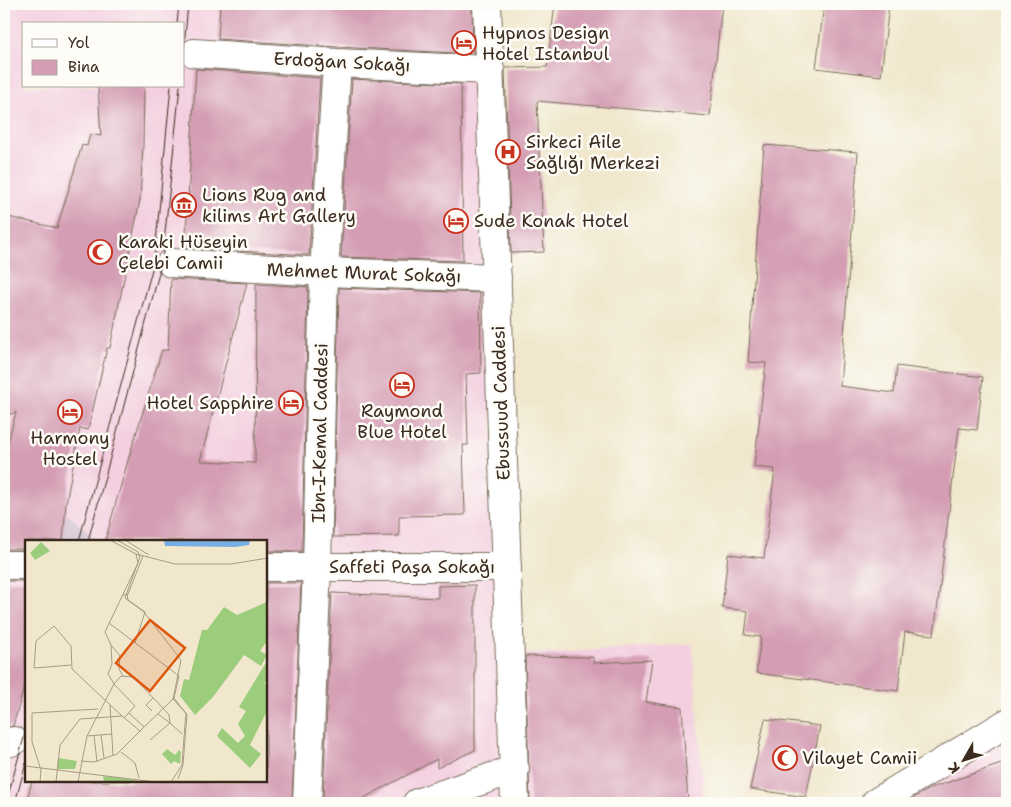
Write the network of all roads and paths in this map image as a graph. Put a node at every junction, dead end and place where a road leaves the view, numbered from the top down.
1 (486, 4) edge
2 (194, 53) dead end
3 (337, 63) junction
4 (490, 70) junction
5 (171, 263) dead end
6 (324, 272) junction
7 (497, 278) junction
8 (4, 565) edge
9 (25, 565) edge
10 (268, 567) edge
11 (317, 567) junction
12 (507, 567) junction
13 (1007, 722) edge
14 (515, 769) junction
15 (307, 803) edge
16 (417, 803) edge
17 (515, 803) edge
18 (875, 803) edge

1 - 4 street, Ebussuud Caddesi
2 - 3 street, Erdoğan Sokağı
3 - 4 street, Erdoğan Sokağı
3 - 6 street, Ibn-I-Kemal Caddesi
4 - 7 street, Ebussuud Caddesi
5 - 6 street, Mehmet Murat Sokağı
6 - 7 street, Mehmet Murat Sokağı
6 - 11 street, Ibn-I-Kemal Caddesi
7 - 12 street, Ebussuud Caddesi
8 - 9 street
10 - 11 street, Saffeti Paşa Sokağı
11 - 12 street, Saffeti Paşa Sokağı
11 - 15 street, Ibn-I-Kemal Caddesi
12 - 14 street, Ebussuud Caddesi
13 - 18 street
14 - 16 street
14 - 17 street, Ebussuud Caddesi

